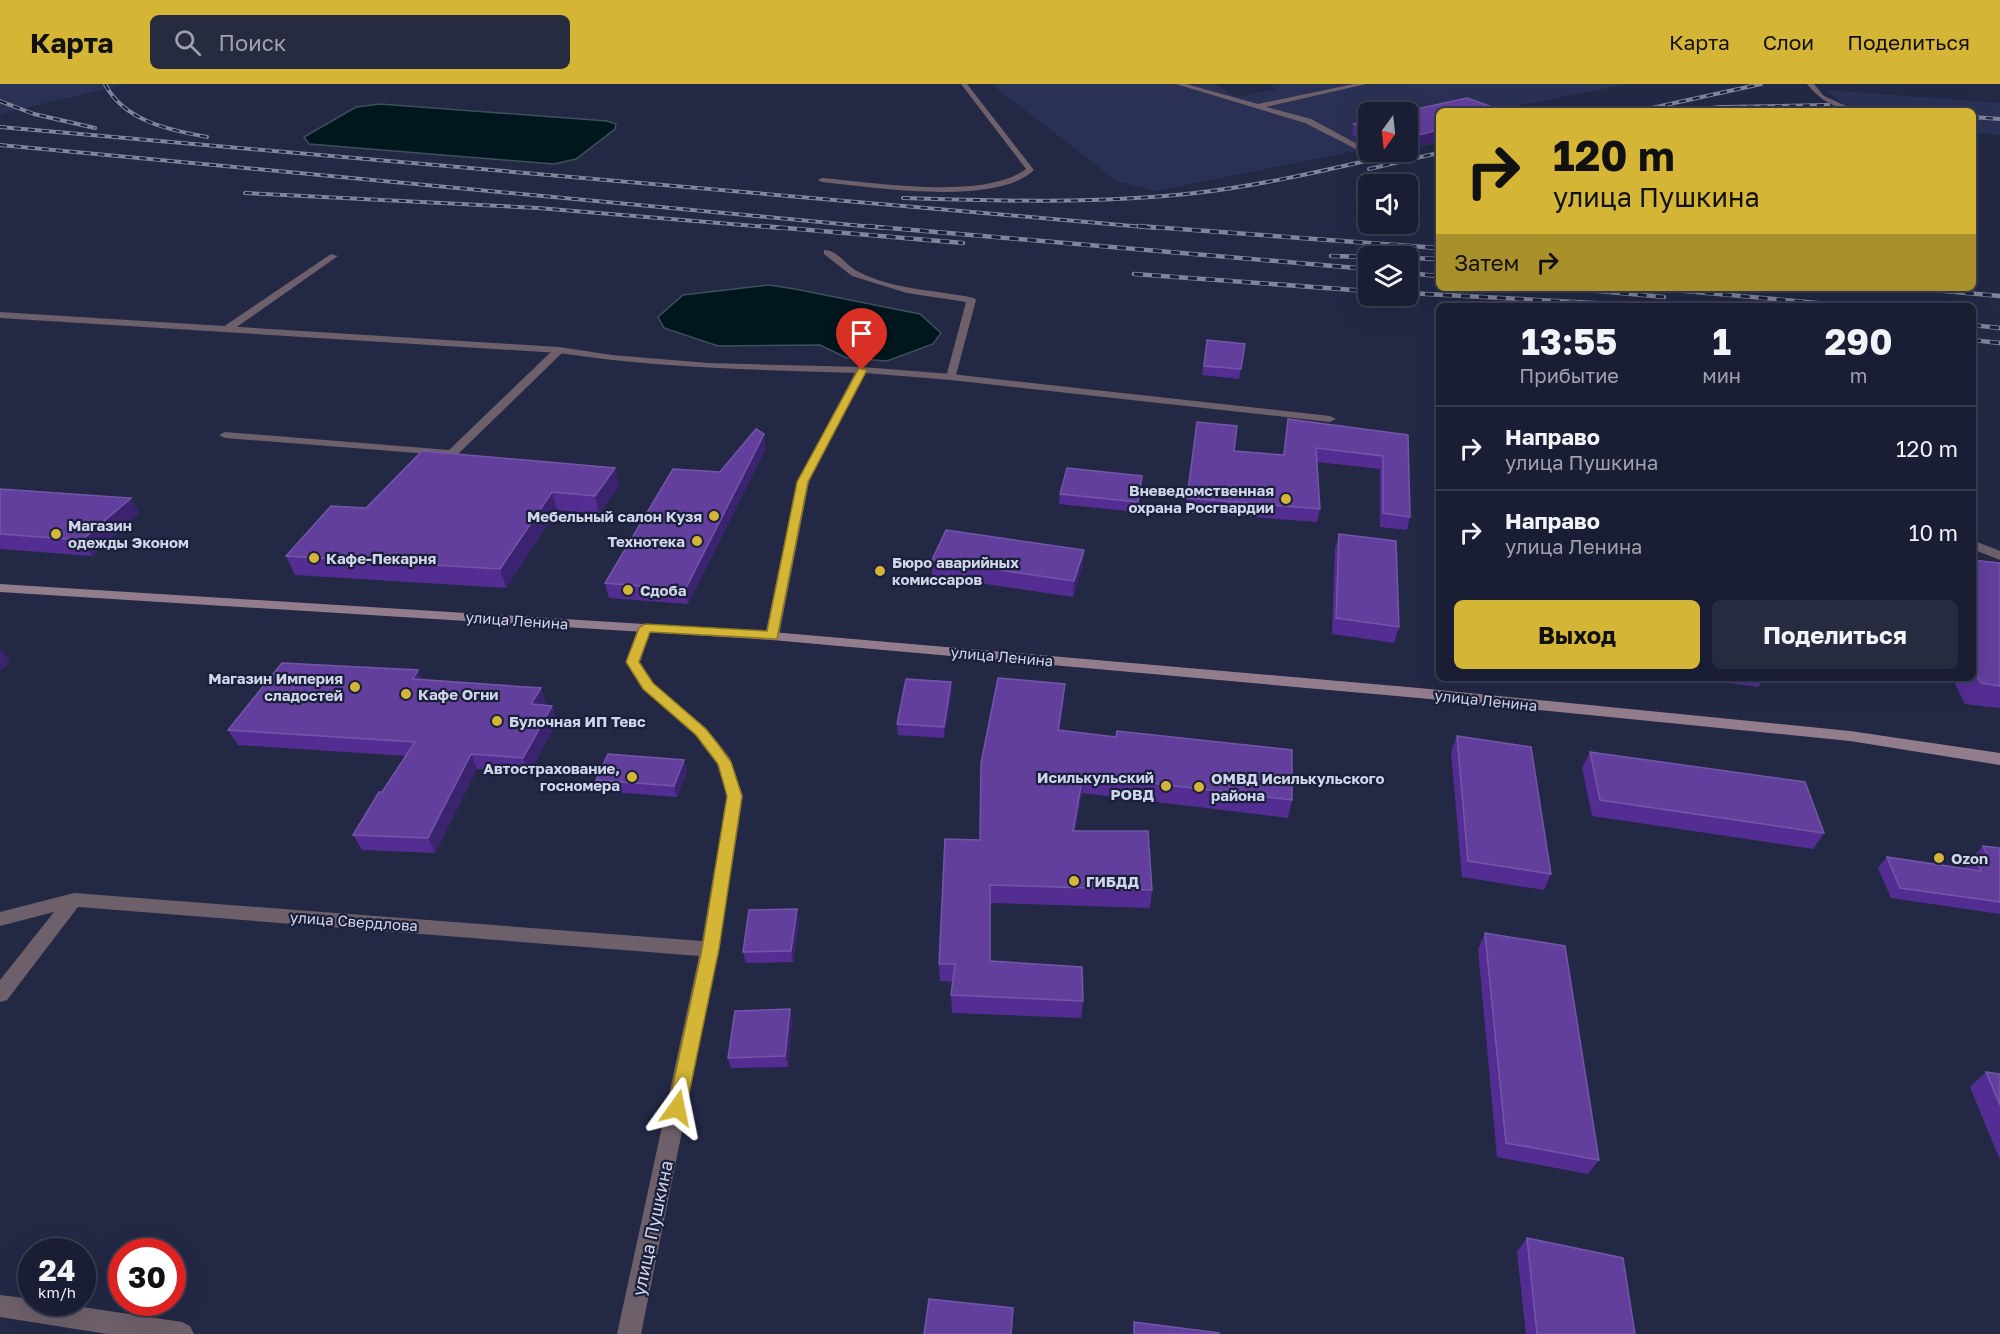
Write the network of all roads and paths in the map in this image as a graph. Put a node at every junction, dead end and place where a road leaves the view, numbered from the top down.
1 (964, 84) edge
2 (1179, 84) edge
3 (1363, 84) edge
4 (1810, 84) edge
5 (1259, 107) junction
6 (1847, 108) edge
7 (1358, 146) edge
8 (822, 180) dead end
9 (827, 252) dead end
10 (334, 256) dead end
11 (0, 315) edge
12 (227, 329) junction
13 (559, 350) junction
14 (862, 370) junction
15 (951, 377) junction
16 (1330, 419) dead end
17 (225, 435) dead end
18 (1976, 546) edge
19 (2000, 556) edge
20 (0, 588) edge
21 (645, 628) junction
22 (772, 636) junction
23 (2000, 759) edge
24 (74, 900) junction
25 (0, 919) edge
26 (710, 949) junction
27 (0, 994) edge
28 (0, 1306) edge
29 (182, 1334) edge
30 (629, 1334) edge

1 - 8 street
2 - 5 street
3 - 5 street
4 - 6 street
5 - 7 street
9 - 15 street
10 - 12 street
11 - 12 street
12 - 13 street
13 - 14 street
13 - 17 street
14 - 15 street
14 - 22 street
15 - 16 street
18 - 19 street
20 - 21 street, улица Ленина
21 - 22 street, улица Ленина
21 - 26 street, улица Пушкина
22 - 23 street, улица Ленина
24 - 25 street, улица Свердлова
24 - 26 street, улица Свердлова
24 - 27 street
26 - 30 street, улица Пушкина
28 - 29 street

